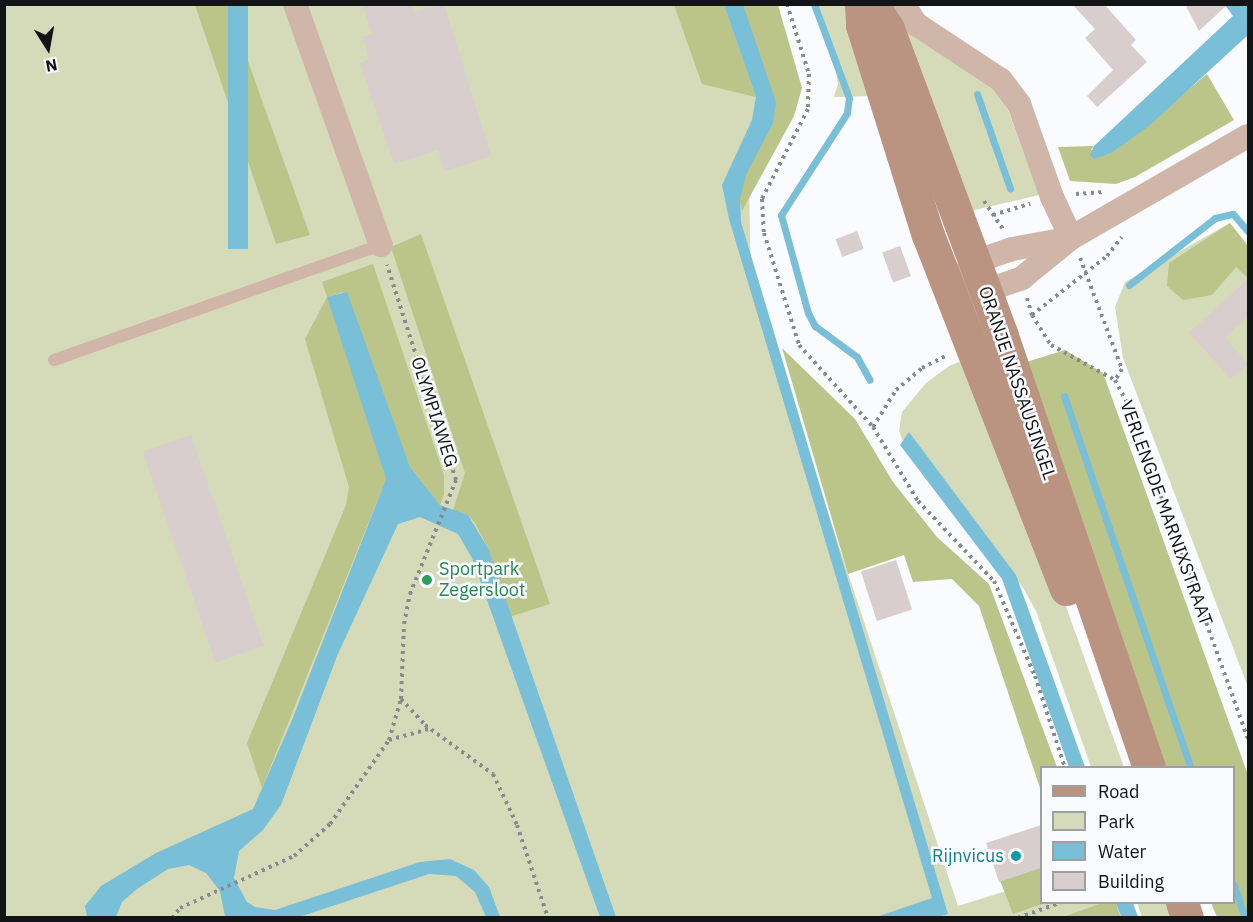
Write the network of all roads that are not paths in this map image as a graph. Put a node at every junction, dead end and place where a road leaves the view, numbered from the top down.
1 (295, 4) edge
2 (861, 4) edge
3 (872, 4) edge
4 (903, 4) edge
5 (1248, 137) edge
6 (1071, 238) junction
7 (381, 245) joint
8 (979, 277) junction
9 (950, 293) junction
10 (54, 360) dead end
11 (1131, 766) edge
12 (1148, 766) edge

1 - 7 street
2 - 9 main road, ORANJE NASSAUSINGEL
3 - 8 main road, ORANJE NASSAUSINGEL
4 - 6 street
5 - 6 street
6 - 8 street
6 - 8 street
7 - 10 lane
8 - 9 street
8 - 12 main road, ORANJE NASSAUSINGEL
9 - 11 main road, ORANJE NASSAUSINGEL

